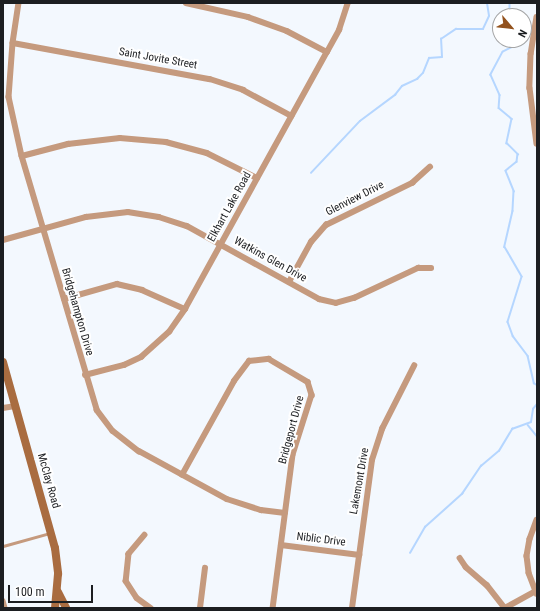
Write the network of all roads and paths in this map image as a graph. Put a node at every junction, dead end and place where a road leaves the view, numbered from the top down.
1 (19, 3) edge
2 (186, 3) edge
3 (348, 3) edge
4 (537, 17) edge
5 (535, 40) edge
6 (13, 43) junction
7 (327, 52) junction
8 (292, 116) junction
9 (537, 144) edge
10 (22, 156) junction
11 (430, 167) dead end
12 (257, 178) junction
13 (44, 229) junction
14 (3, 240) edge
15 (221, 244) junction
16 (431, 268) dead end
17 (289, 282) junction
18 (64, 299) junction
19 (185, 309) junction
20 (3, 362) edge
21 (414, 366) dead end
22 (85, 375) junction
23 (16, 406) junction
24 (3, 408) edge
25 (182, 475) junction
26 (285, 513) junction
27 (537, 520) edge
28 (51, 533) junction
29 (145, 535) dead end
30 (281, 545) junction
31 (3, 546) edge
32 (359, 555) junction
33 (460, 558) dead end
34 (205, 568) dead end
35 (58, 592) junction
36 (536, 592) edge
37 (3, 601) edge
38 (5, 608) edge
39 (55, 608) edge
40 (66, 608) edge
41 (151, 608) edge
42 (200, 608) edge
43 (273, 608) edge
44 (352, 608) edge
45 (505, 608) edge

1 - 6 street, Bridgehampton Drive
2 - 7 street
3 - 7 street, Elkhart Lake Road
4 - 5 street
5 - 9 street
6 - 8 street, Saint Jovite Street
6 - 10 street, Bridgehampton Drive
7 - 8 street, Elkhart Lake Road
8 - 12 street, Elkhart Lake Road
10 - 12 street
10 - 13 street, Bridgehampton Drive
11 - 17 street, Glenview Drive
12 - 15 street, Elkhart Lake Road
13 - 14 street, Watkins Glen Drive
13 - 15 street, Watkins Glen Drive
13 - 18 street, Bridgehampton Drive
15 - 17 street, Watkins Glen Drive
15 - 19 street, Elkhart Lake Road
16 - 17 street, Watkins Glen Drive
18 - 19 street
18 - 22 street, Bridgehampton Drive
19 - 22 street, Elkhart Lake Road
20 - 23 main road, McClay Road
21 - 32 street, Lakemont Drive
22 - 25 street, Bridgehampton Drive
23 - 24 street
23 - 28 main road, McClay Road
25 - 26 street, Bridgehampton Drive
25 - 26 street, Bridgeport Drive
26 - 30 street, Bridgeport Drive
27 - 36 street
28 - 31 lane
28 - 35 main road, McClay Road
29 - 41 street
30 - 32 street, Niblic Drive
30 - 43 street, Bridgeport Drive
32 - 44 street, Lakemont Drive
33 - 45 street
34 - 42 street
35 - 39 main road, McClay Road
35 - 40 main road
36 - 45 street
37 - 38 street

